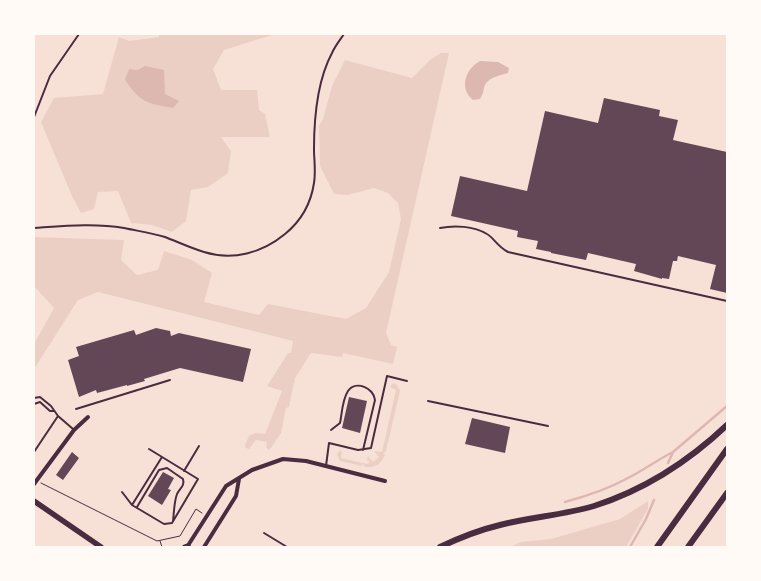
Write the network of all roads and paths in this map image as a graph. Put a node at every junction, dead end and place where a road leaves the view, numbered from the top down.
1 (79, 34) edge
2 (344, 34) edge
3 (34, 117) edge
4 (34, 228) edge
5 (440, 228) dead end
6 (727, 301) edge
7 (170, 380) dead end
8 (407, 381) dead end
9 (34, 398) edge
10 (428, 401) dead end
11 (34, 404) edge
12 (76, 409) dead end
13 (54, 411) junction
14 (58, 416) junction
15 (88, 417) dead end
16 (727, 425) edge
17 (548, 426) dead end
18 (74, 430) junction
19 (330, 430) dead end
20 (198, 446) dead end
21 (149, 449) dead end
22 (727, 449) edge
23 (363, 450) junction
24 (34, 452) edge
25 (162, 457) junction
26 (326, 466) junction
27 (184, 471) junction
28 (239, 479) junction
29 (385, 481) dead end
30 (35, 482) edge
31 (122, 492) dead end
32 (727, 493) edge
33 (34, 501) edge
34 (132, 505) junction
35 (136, 507) junction
36 (207, 516) junction
37 (172, 523) junction
38 (264, 533) dead end
39 (160, 540) junction
40 (101, 547) edge
41 (162, 547) edge
42 (187, 547) edge
43 (204, 547) edge
44 (287, 547) edge
45 (440, 547) edge
46 (657, 547) edge
47 (688, 547) edge

1 - 3 lane
2 - 4 lane
5 - 6 lane
7 - 12 lane
8 - 23 lane
9 - 13 lane
10 - 17 lane
11 - 13 lane
13 - 14 lane
14 - 18 lane
14 - 24 lane
15 - 18 street
16 - 45 highway
18 - 30 street
19 - 23 lane
20 - 27 lane
21 - 25 lane
22 - 46 highway
23 - 26 lane
25 - 27 lane
25 - 34 lane
26 - 28 street
26 - 29 street
27 - 37 lane
28 - 36 street
28 - 43 street
30 - 39 path
31 - 34 lane
32 - 47 highway
33 - 40 main road
34 - 35 lane
35 - 37 lane
35 - 37 lane
36 - 39 path
36 - 42 street
38 - 44 lane
39 - 41 path

